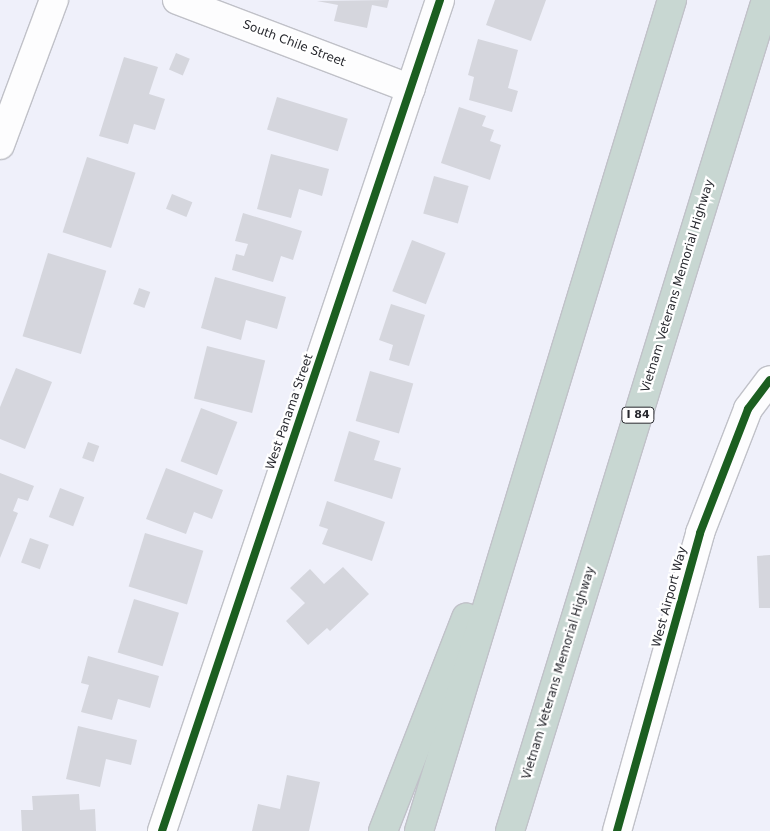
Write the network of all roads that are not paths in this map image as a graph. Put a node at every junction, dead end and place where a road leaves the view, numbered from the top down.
1 (54, 0) edge
2 (177, 0) edge
3 (440, 0) edge
4 (672, 0) edge
5 (766, 0) edge
6 (411, 89) junction
7 (0, 145) edge
8 (770, 380) edge
9 (541, 428) junction
10 (560, 667) junction
11 (162, 831) edge
12 (383, 831) edge
13 (419, 831) edge
14 (510, 831) edge
15 (525, 831) edge
16 (617, 831) edge

1 - 7 street
2 - 6 street, South Chile Street
3 - 6 street, West Panama Street
4 - 9 highway
5 - 10 highway, Vietnam Veterans Memorial Highway / I 84
6 - 11 street, West Panama Street
8 - 16 street, West Airport Way
9 - 12 highway
9 - 13 highway
10 - 14 highway, Vietnam Veterans Memorial Highway / I 84
10 - 15 highway

